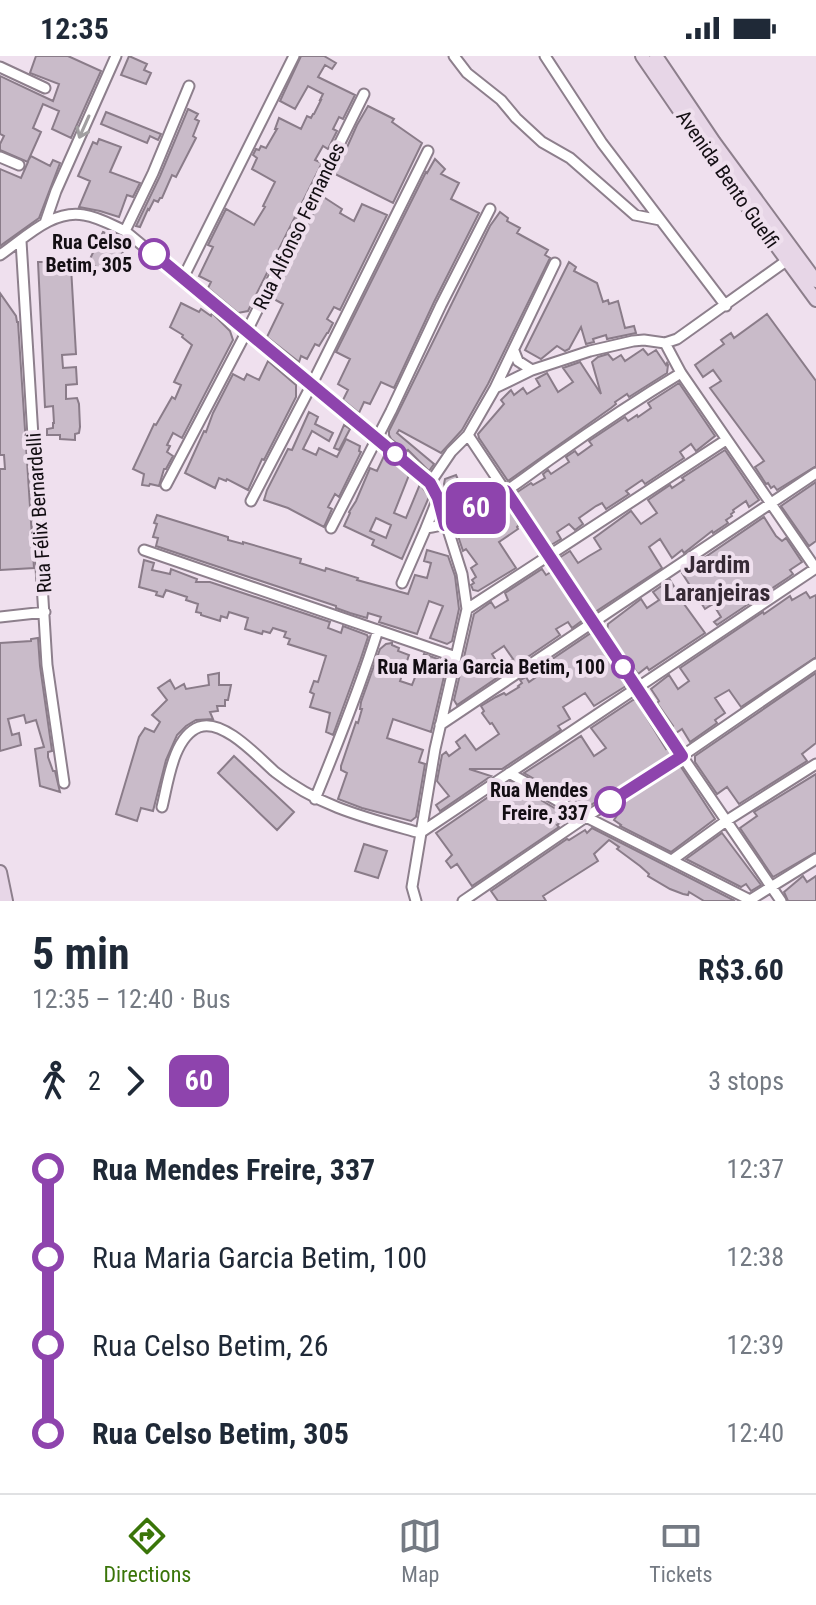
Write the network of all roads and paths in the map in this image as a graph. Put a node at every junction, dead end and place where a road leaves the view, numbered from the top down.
1 (116, 56) edge
2 (294, 56) edge
3 (454, 56) edge
4 (545, 56) edge
5 (642, 56) edge
6 (656, 56) edge
7 (0, 67) edge
8 (189, 86) dead end
9 (45, 88) dead end
10 (364, 94) dead end
11 (428, 151) dead end
12 (0, 157) edge
13 (19, 165) dead end
14 (490, 209) dead end
15 (660, 220) junction
16 (45, 223) junction
17 (125, 231) junction
18 (21, 241) junction
19 (0, 255) edge
20 (791, 258) junction
21 (555, 263) dead end
22 (183, 278) junction
23 (816, 281) edge
24 (816, 300) edge
25 (726, 306) junction
26 (247, 331) junction
27 (665, 343) junction
28 (514, 351) junction
29 (532, 370) junction
30 (681, 373) junction
31 (312, 384) junction
32 (495, 388) junction
33 (468, 435) junction
34 (376, 438) junction
35 (726, 440) junction
36 (816, 473) edge
37 (430, 483) junction
38 (166, 485) dead end
39 (506, 491) junction
40 (438, 498) junction
41 (251, 501) dead end
42 (770, 503) junction
43 (445, 525) junction
44 (331, 528) dead end
45 (426, 528) junction
46 (144, 550) dead end
47 (549, 556) junction
48 (816, 568) edge
49 (402, 583) dead end
50 (467, 609) junction
51 (45, 612) junction
52 (0, 617) edge
53 (594, 622) junction
54 (378, 630) junction
55 (456, 657) junction
56 (816, 664) edge
57 (636, 687) junction
58 (440, 725) junction
59 (682, 756) junction
60 (816, 764) edge
61 (509, 773) junction
62 (64, 783) dead end
63 (315, 799) junction
64 (162, 807) dead end
65 (586, 817) junction
66 (726, 821) junction
67 (420, 833) junction
68 (816, 859) edge
69 (672, 860) junction
70 (0, 872) edge
71 (772, 887) junction
72 (751, 900) edge
73 (7, 901) edge
74 (416, 901) edge
75 (463, 901) edge
76 (781, 901) edge

1 -> 16 street
2 - 22 street
3 - 15 street
4 - 15 street
5 - 20 main road, Avenida Bento Guelfi
6 - 20 main road, Avenida Bento Guelfi
7 - 9 street
8 - 17 street
10 - 26 street, Rua Alfonso Fernandes
11 - 31 street
12 - 13 street
14 - 34 street
15 - 25 street
16 - 17 street
16 - 18 street
17 - 22 street
18 - 19 street
18 - 51 street, Rua Félix Bernardelli
20 - 23 main road, Avenida Bento Guelfi
20 - 24 main road, Avenida Bento Guelfi
20 - 25 street
21 - 28 street
22 - 26 street
25 - 27 street
26 - 31 street
26 - 38 street, Rua Alfonso Fernandes
27 - 29 street
27 - 30 street
28 - 29 street
28 - 32 street
29 - 32 street
30 - 35 street
30 - 39 street
31 - 34 street
31 - 41 street
32 - 33 street
33 - 37 street
33 - 39 street
34 - 37 street
34 - 44 street
35 - 42 street
35 - 47 street
36 - 42 street
37 - 40 street
39 - 43 street
39 - 47 street
40 - 43 street
40 - 45 street
42 - 48 street
42 - 53 street
43 - 45 street
43 - 50 street
45 - 49 street
46 - 54 street
47 - 50 street
47 - 53 street
48 - 57 street
50 - 55 street
51 - 52 street
51 - 62 street, Rua Félix Bernardelli
53 - 57 street
53 - 58 street
54 - 55 street
54 - 63 street
55 - 58 street
56 - 59 street
57 - 59 street
57 - 61 street
58 - 67 street
59 - 65 street
59 - 66 street
60 - 66 street
61 - 65 street
61 - 67 street
63 - 64 street
63 - 67 street
65 - 69 street
65 - 75 street
66 - 69 street
66 - 71 street
67 - 74 street
68 - 71 street
69 - 72 street
70 - 73 main road
71 - 72 street
71 - 76 street

